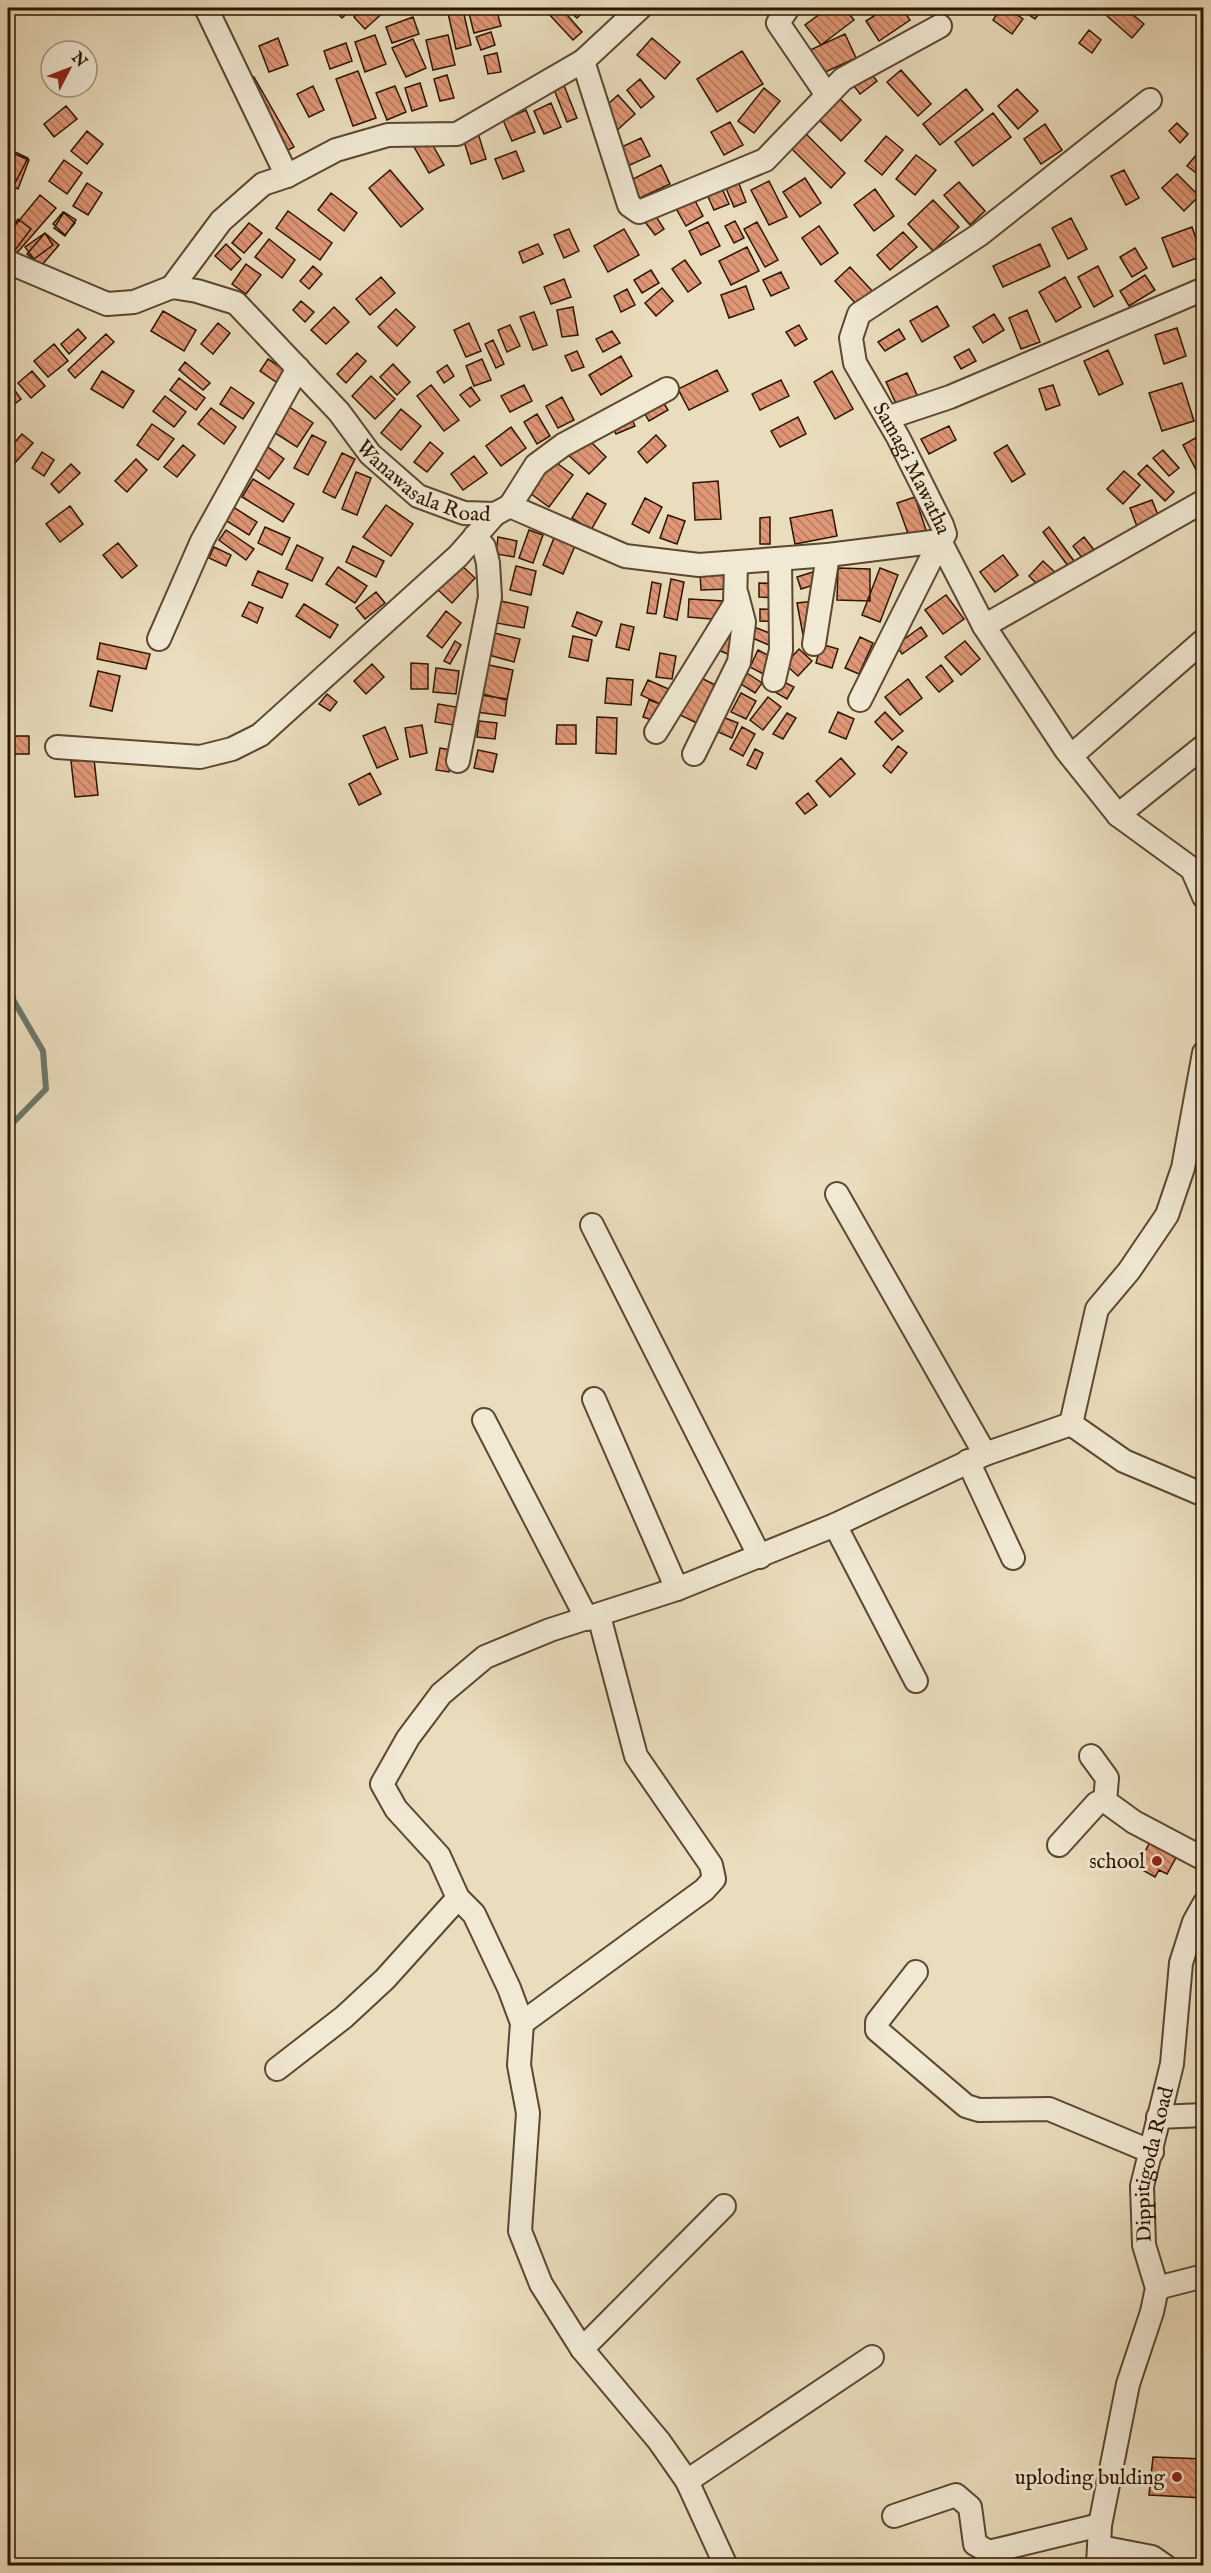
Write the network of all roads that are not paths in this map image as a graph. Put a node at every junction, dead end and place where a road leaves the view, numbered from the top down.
1 (206, 8) edge
2 (640, 8) edge
3 (788, 8) edge
4 (940, 26) dead end
5 (584, 61) junction
6 (827, 95) junction
7 (1150, 100) dead end
8 (287, 176) junction
9 (8, 262) edge
10 (172, 287) junction
11 (1203, 289) edge
12 (298, 368) junction
13 (667, 389) dead end
14 (887, 418) junction
15 (1203, 501) edge
16 (502, 510) junction
17 (475, 536) junction
18 (940, 541) junction
19 (828, 555) junction
20 (780, 559) junction
21 (736, 564) junction
22 (737, 595) junction
23 (984, 626) junction
24 (159, 639) dead end
25 (1203, 640) edge
26 (814, 644) dead end
27 (774, 680) dead end
28 (860, 700) dead end
29 (656, 732) dead end
30 (1203, 746) edge
31 (57, 747) dead end
32 (694, 754) dead end
33 (1071, 756) junction
34 (458, 761) dead end
35 (1118, 815) junction
36 (1198, 873) edge
37 (1203, 897) edge
38 (1203, 1053) edge
39 (837, 1194) dead end
40 (592, 1225) dead end
41 (594, 1399) dead end
42 (484, 1420) dead end
43 (1071, 1424) junction
44 (976, 1457) junction
45 (1203, 1495) edge
46 (836, 1525) junction
47 (760, 1557) junction
48 (1013, 1558) dead end
49 (677, 1590) junction
50 (593, 1617) junction
51 (916, 1681) dead end
52 (1091, 1756) dead end
53 (1105, 1801) junction
54 (1059, 1845) dead end
55 (1203, 1859) edge
56 (458, 1898) junction
57 (1203, 1904) edge
58 (916, 1972) dead end
59 (522, 2023) junction
60 (277, 2069) dead end
61 (1203, 2115) edge
62 (1158, 2117) junction
63 (1152, 2152) junction
64 (724, 2206) dead end
65 (1203, 2276) edge
66 (1157, 2288) junction
67 (582, 2349) junction
68 (872, 2356) dead end
69 (687, 2481) junction
70 (894, 2516) dead end
71 (1100, 2546) edge
72 (726, 2565) edge
73 (1165, 2565) edge

1 - 8 street
2 - 5 street
3 - 6 street
4 - 6 street
5 - 6 street
5 - 8 street
7 - 14 street, Samagi Mawatha
8 - 10 street
9 - 10 street
10 - 12 street, Wanawasala Road
11 - 14 street
12 - 16 street, Wanawasala Road
12 - 24 street
13 - 16 street
14 - 18 street, Samagi Mawatha
15 - 23 street
16 - 17 street
16 - 21 street, Wanawasala Road
17 - 31 street
17 - 34 street
18 - 19 street, Wanawasala Road
18 - 23 street, Samagi Mawatha
18 - 28 street
19 - 20 street, Wanawasala Road
19 - 26 street
20 - 21 street, Wanawasala Road
20 - 27 street
21 - 22 street
22 - 29 street
22 - 32 street
23 - 33 street, Samagi Mawatha
25 - 33 street
30 - 35 street
33 - 35 street, Samagi Mawatha
35 - 36 street, Samagi Mawatha
36 - 37 street, Samagi Mawatha
38 - 43 street
39 - 44 street
40 - 47 street
41 - 49 street
42 - 50 street
43 - 44 street
43 - 45 street
44 - 46 street
44 - 48 street
46 - 47 street
46 - 51 street
47 - 49 street
49 - 50 street
50 - 56 street
50 - 59 street
52 - 53 street
53 - 54 street
53 - 55 street
56 - 59 street
56 - 60 street
57 - 62 street, Dippitigoda Road
58 - 63 street
59 - 67 street
61 - 62 street
62 - 63 street, Dippitigoda Road
63 - 66 street, Dippitigoda Road
64 - 67 street
65 - 66 street
66 - 71 street, Dippitigoda Road
67 - 69 street
68 - 69 street
69 - 72 street
70 - 71 street
71 - 73 street

